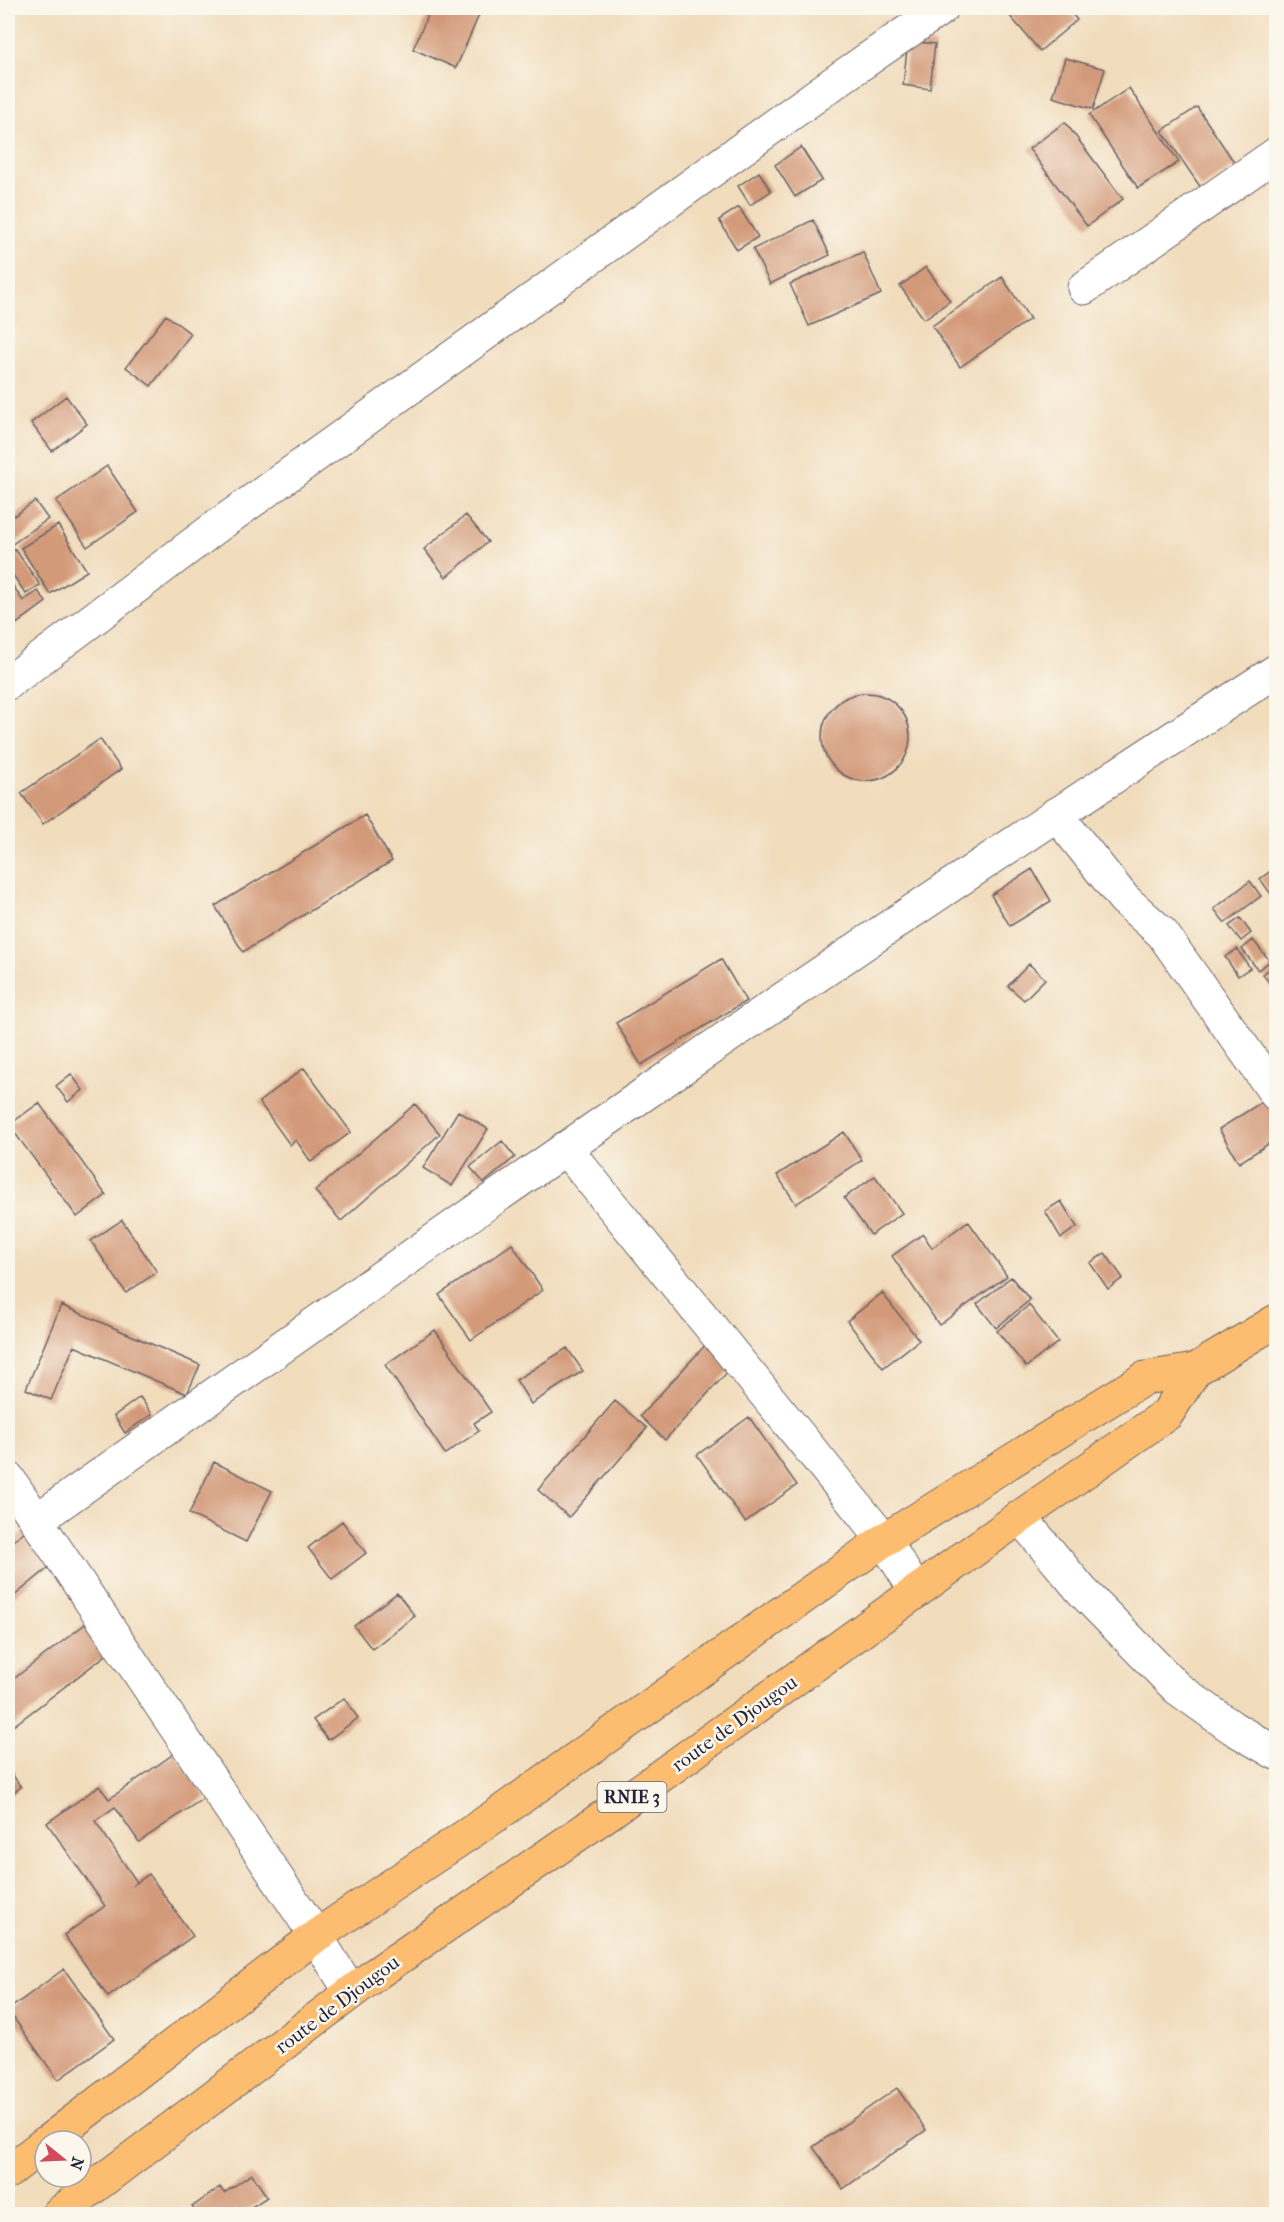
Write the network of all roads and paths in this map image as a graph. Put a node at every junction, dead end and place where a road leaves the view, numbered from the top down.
1 (942, 8) edge
2 (1276, 154) edge
3 (1084, 288) dead end
4 (1276, 671) edge
5 (8, 683) edge
6 (1056, 814) junction
7 (1276, 1094) edge
8 (564, 1148) junction
9 (1276, 1321) edge
10 (1195, 1370) junction
11 (8, 1478) edge
12 (1020, 1517) junction
13 (37, 1520) junction
14 (884, 1540) junction
15 (916, 1591) junction
16 (1276, 1754) edge
17 (316, 1936) junction
18 (351, 1992) junction
19 (63, 2129) edge
20 (33, 2152) edge
21 (8, 2172) edge
22 (58, 2214) edge

1 - 5 street
2 - 3 street
4 - 6 street
6 - 7 street
6 - 8 street
8 - 13 street
8 - 14 street
9 - 10 highway, RNIE 3
10 - 12 highway, route de Djougou / RNIE 3
10 - 14 highway, RNIE 3
11 - 13 street
12 - 15 highway, route de Djougou / RNIE 3
12 - 16 street
13 - 17 street
14 - 15 street
14 - 17 highway, RNIE 3
15 - 18 highway, route de Djougou / RNIE 3
17 - 18 street
17 - 19 highway, RNIE 3
18 - 22 highway, route de Djougou / RNIE 3
20 - 21 highway, RNIE 3

